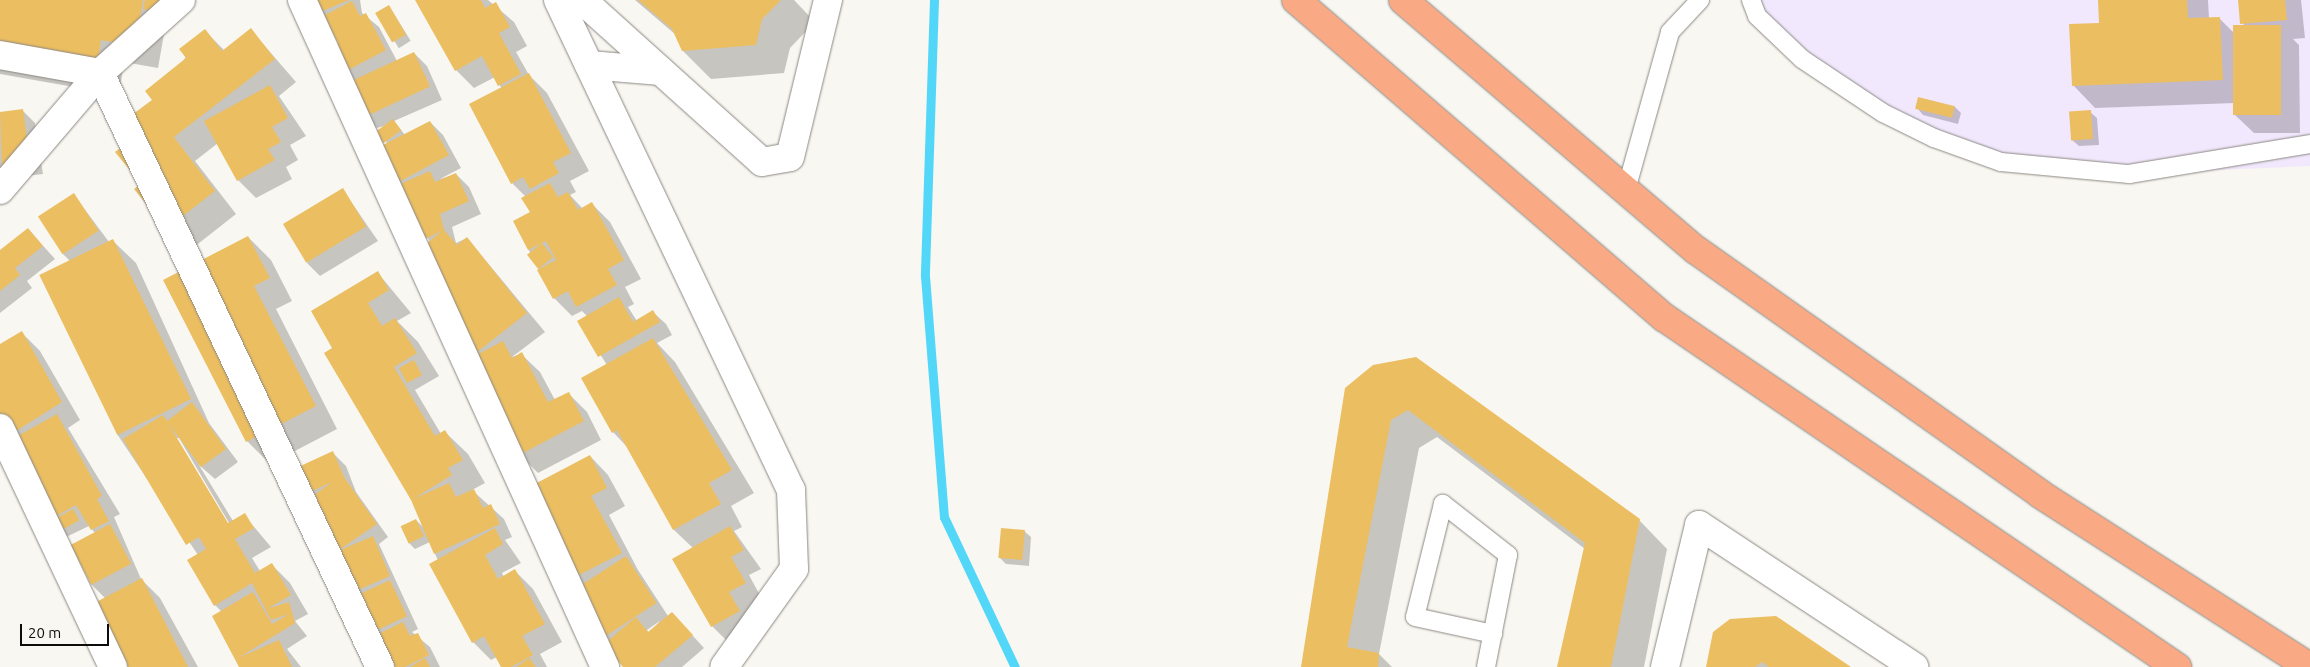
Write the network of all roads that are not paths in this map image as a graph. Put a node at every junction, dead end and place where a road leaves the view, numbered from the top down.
1 (181, 0) edge
2 (302, 0) edge
3 (558, 0) edge
4 (582, 0) edge
5 (828, 0) edge
6 (1296, 0) edge
7 (1403, 0) edge
8 (1700, 0) edge
9 (1751, 0) edge
10 (0, 55) edge
11 (589, 65) junction
12 (661, 71) junction
13 (100, 73) junction
14 (2310, 144) edge
15 (0, 190) edge
16 (1626, 190) junction
17 (0, 428) edge
18 (1492, 634) junction
19 (113, 667) edge
20 (380, 667) edge
21 (605, 667) edge
22 (724, 667) edge
23 (1486, 667) edge
24 (1665, 667) edge
25 (1914, 667) edge
26 (2177, 667) edge
27 (2309, 667) edge

1 - 13 street
2 - 21 street
3 - 11 street
4 - 12 street
5 - 12 street
6 - 26 highway
7 - 16 highway
8 - 16 lane
9 - 14 lane
10 - 13 street
11 - 12 street
11 - 22 street
13 - 15 street
13 - 20 street
16 - 27 highway
17 - 19 street
18 - 18 lane
18 - 23 lane
24 - 25 street

